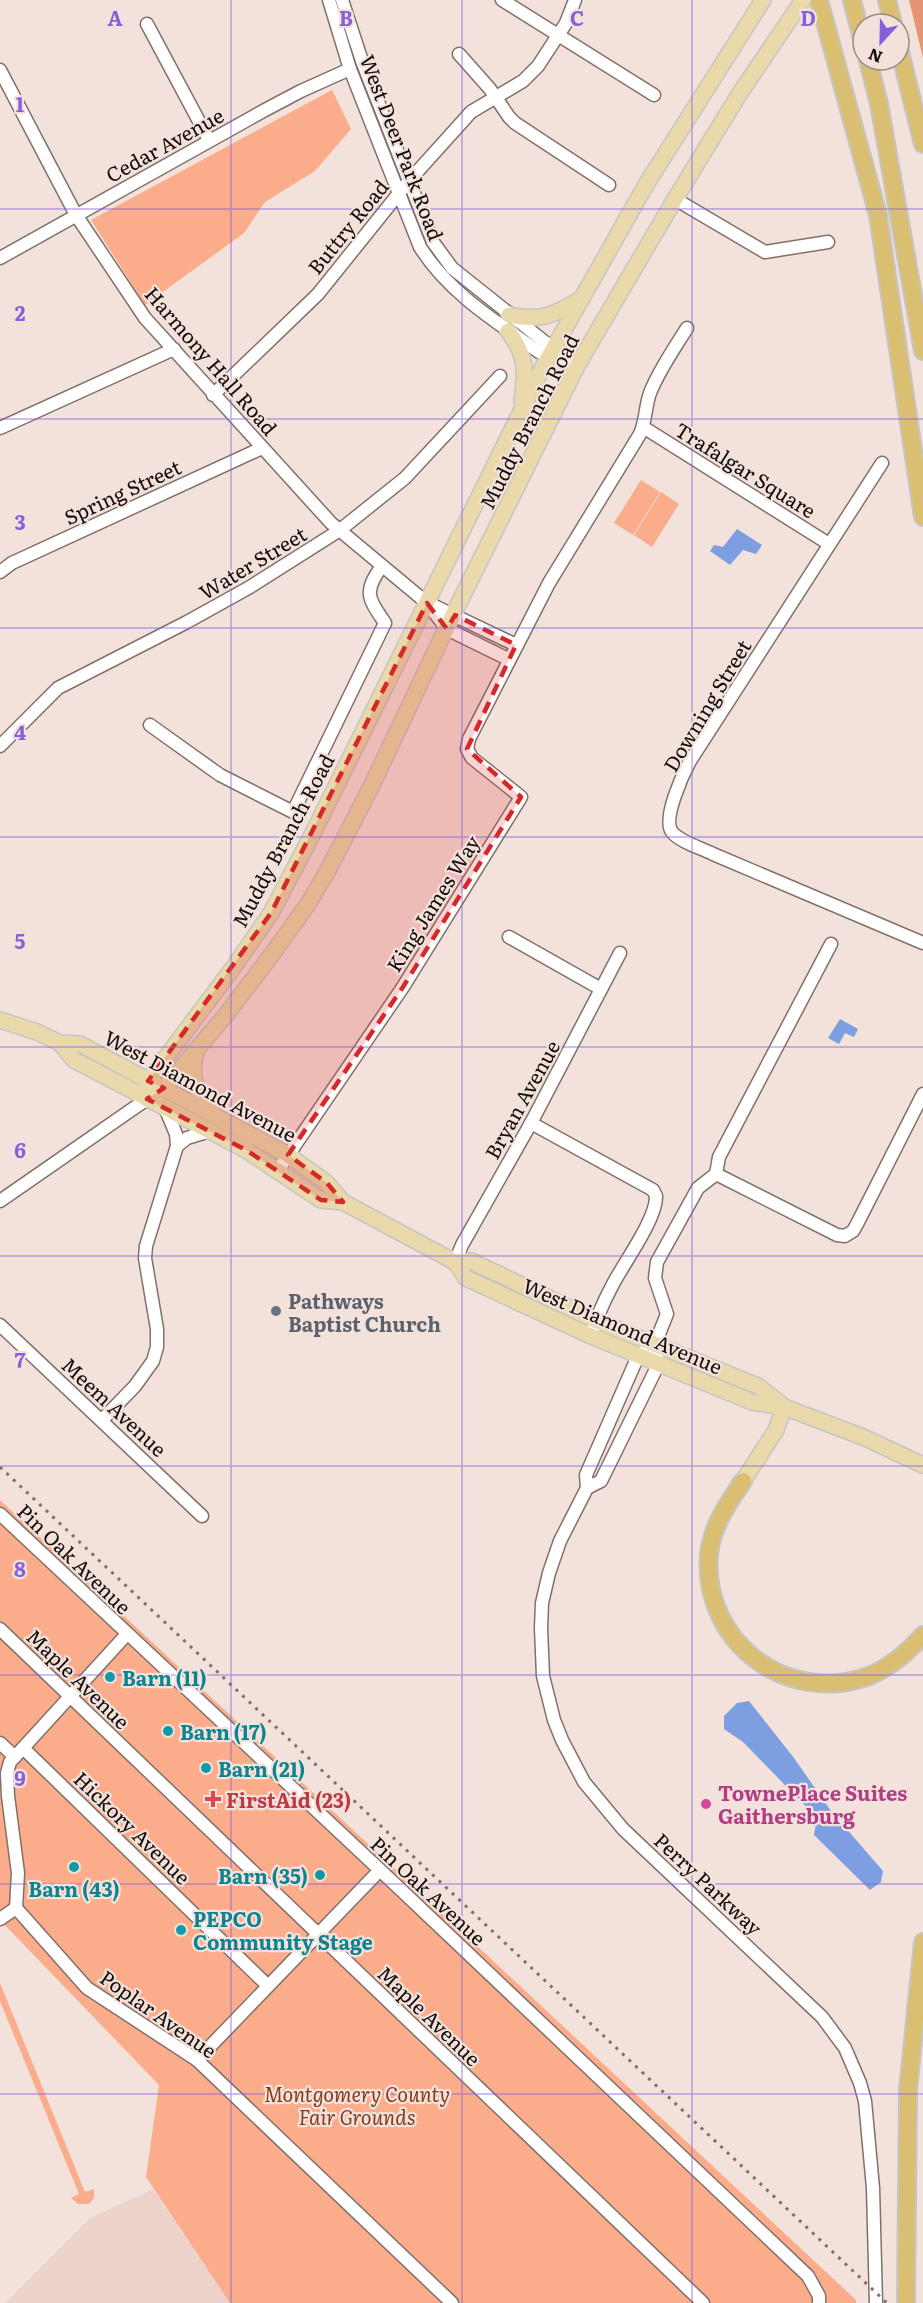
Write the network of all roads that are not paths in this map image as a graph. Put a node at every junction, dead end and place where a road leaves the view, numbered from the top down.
1 (329, 0) edge
2 (342, 0) edge
3 (502, 0) edge
4 (575, 0) edge
5 (763, 0) edge
6 (819, 0) edge
7 (802, 2) edge
8 (147, 24) dead end
9 (559, 36) junction
10 (459, 54) dead end
11 (351, 69) junction
12 (0, 70) edge
13 (870, 72) edge
14 (905, 72) edge
15 (654, 95) dead end
16 (495, 97) junction
17 (209, 140) junction
18 (923, 144) edge
19 (408, 182) junction
20 (609, 185) dead end
21 (399, 193) junction
22 (675, 200) junction
23 (76, 215) junction
24 (828, 242) dead end
25 (0, 258) edge
26 (582, 299) junction
27 (509, 323) junction
28 (687, 328) dead end
29 (174, 350) junction
30 (923, 351) edge
31 (551, 353) junction
32 (577, 366) junction
33 (500, 376) dead end
34 (213, 395) junction
35 (521, 408) junction
36 (643, 427) junction
37 (0, 428) edge
38 (262, 448) junction
39 (882, 463) dead end
40 (923, 517) edge
41 (340, 531) junction
42 (829, 544) junction
43 (382, 566) junction
44 (0, 572) edge
45 (427, 603) junction
46 (451, 622) junction
47 (516, 645) junction
48 (508, 659) junction
49 (150, 725) dead end
50 (0, 746) edge
51 (509, 937) dead end
52 (923, 943) edge
53 (831, 944) dead end
54 (620, 953) dead end
55 (601, 989) junction
56 (0, 1020) edge
57 (60, 1043) junction
58 (199, 1045) junction
59 (148, 1081) junction
60 (164, 1088) junction
61 (923, 1094) edge
62 (147, 1099) junction
63 (166, 1110) junction
64 (214, 1116) junction
65 (531, 1123) junction
66 (210, 1131) junction
67 (177, 1146) junction
68 (288, 1155) junction
69 (278, 1170) junction
70 (716, 1174) junction
71 (0, 1201) edge
72 (343, 1202) junction
73 (455, 1262) junction
74 (596, 1320) junction
75 (0, 1325) edge
76 (591, 1336) junction
77 (655, 1344) junction
78 (638, 1356) junction
79 (658, 1365) junction
80 (784, 1407) junction
81 (102, 1420) junction
82 (923, 1465) edge
83 (743, 1481) joint
84 (587, 1488) junction
85 (0, 1514) edge
86 (202, 1516) dead end
87 (0, 1629) edge
88 (127, 1634) junction
89 (923, 1635) edge
90 (70, 1696) junction
91 (0, 1743) edge
92 (19, 1752) junction
93 (4, 1794) edge
94 (380, 1870) junction
95 (15, 1908) junction
96 (0, 1919) edge
97 (318, 1935) junction
98 (923, 1942) edge
99 (267, 1985) junction
100 (197, 2061) junction
101 (452, 2303) edge
102 (703, 2303) edge
103 (819, 2303) edge
104 (876, 2303) edge
105 (906, 2303) edge

1 - 11 street, West Deer Park Road
2 - 19 street, West Deer Park Road
3 - 9 street
4 - 9 street, Buttry Road
5 - 26 main road, Muddy Branch Road
6 - 40 highway
7 - 22 main road, Muddy Branch Road
8 - 17 street
9 - 15 street
9 - 16 street, Buttry Road
10 - 16 street
11 - 17 street, Cedar Avenue
11 - 21 street, West Deer Park Road
12 - 23 street, Harmony Hall Road
13 - 30 highway
14 - 18 highway
16 - 19 street, Buttry Road
16 - 20 street
17 - 23 street, Cedar Avenue
19 - 21 street, Buttry Road
19 - 27 street, West Deer Park Road
21 - 27 street, West Deer Park Road
21 - 34 street, Buttry Road
22 - 24 street
22 - 32 main road, Muddy Branch Road
23 - 25 street, Cedar Avenue
23 - 29 street, Harmony Hall Road
26 - 27 main road
26 - 31 main road, Muddy Branch Road
27 - 31 street, West Deer Park Road
27 - 35 main road
28 - 36 street, King James Way
29 - 34 street, Harmony Hall Road
29 - 37 street
31 - 32 street, West Deer Park Road
31 - 35 main road, Muddy Branch Road
32 - 46 main road, Muddy Branch Road
33 - 41 street, Water Street
34 - 38 street, Harmony Hall Road
35 - 45 main road, Muddy Branch Road
36 - 42 street, Trafalgar Square
36 - 47 street, King James Way
38 - 41 street, Harmony Hall Road
38 - 44 street, Spring Street
39 - 42 street, Downing Street
41 - 43 street, Harmony Hall Road
41 - 50 street, Water Street
42 - 52 street, Downing Street
43 - 45 street, Harmony Hall Road
43 - 49 street
45 - 46 street
45 - 59 main road, Muddy Branch Road
46 - 47 street
46 - 48 street
46 - 58 main road, Muddy Branch Road
47 - 48 street, King James Way
48 - 68 street, King James Way
51 - 55 street
53 - 70 street, West Diamond Avenue
54 - 55 street, Bryan Avenue
55 - 65 street, Bryan Avenue
56 - 57 main road, West Diamond Avenue
57 - 59 main road, West Diamond Avenue
57 - 62 main road, West Diamond Avenue
58 - 60 main road, Muddy Branch Road
58 - 64 main road
59 - 60 main road, West Diamond Avenue
59 - 62 main road
60 - 62 main road, Muddy Branch Road
60 - 64 main road, West Diamond Avenue
61 - 70 street
62 - 63 main road, West Diamond Avenue
62 - 71 street
63 - 66 main road, West Diamond Avenue
63 - 67 street
64 - 68 main road, West Diamond Avenue
65 - 73 street, Bryan Avenue
65 - 74 street
66 - 67 street
66 - 69 main road, West Diamond Avenue
67 - 81 street
68 - 69 street, King James Way
68 - 72 main road, West Diamond Avenue
69 - 72 main road, West Diamond Avenue
70 - 77 street, West Diamond Avenue
72 - 73 main road, West Diamond Avenue
73 - 74 main road, West Diamond Avenue
73 - 76 main road, West Diamond Avenue
74 - 76 street
74 - 77 main road, West Diamond Avenue
75 - 81 street, Meem Avenue
76 - 78 main road, West Diamond Avenue
77 - 78 street
77 - 79 street
77 - 80 main road, West Diamond Avenue
78 - 79 main road, West Diamond Avenue
78 - 84 street, Perry Parkway
79 - 80 main road, West Diamond Avenue
79 - 84 street, Perry Parkway
80 - 82 main road, West Diamond Avenue
80 - 83 main road
81 - 86 street, Meem Avenue
83 - 89 highway
84 - 104 street, Perry Parkway
85 - 88 street, Pin Oak Avenue
87 - 90 street, Maple Avenue
88 - 90 street
88 - 94 street, Pin Oak Avenue
90 - 92 street
90 - 97 street, Maple Avenue
91 - 92 street, Hickory Avenue
92 - 93 street
92 - 99 street, Hickory Avenue
93 - 95 street
94 - 97 street
94 - 103 street, Pin Oak Avenue
95 - 96 street
95 - 100 street, Poplar Avenue
97 - 99 street
97 - 102 street, Maple Avenue
98 - 105 highway
99 - 100 street
100 - 101 street, Poplar Avenue

